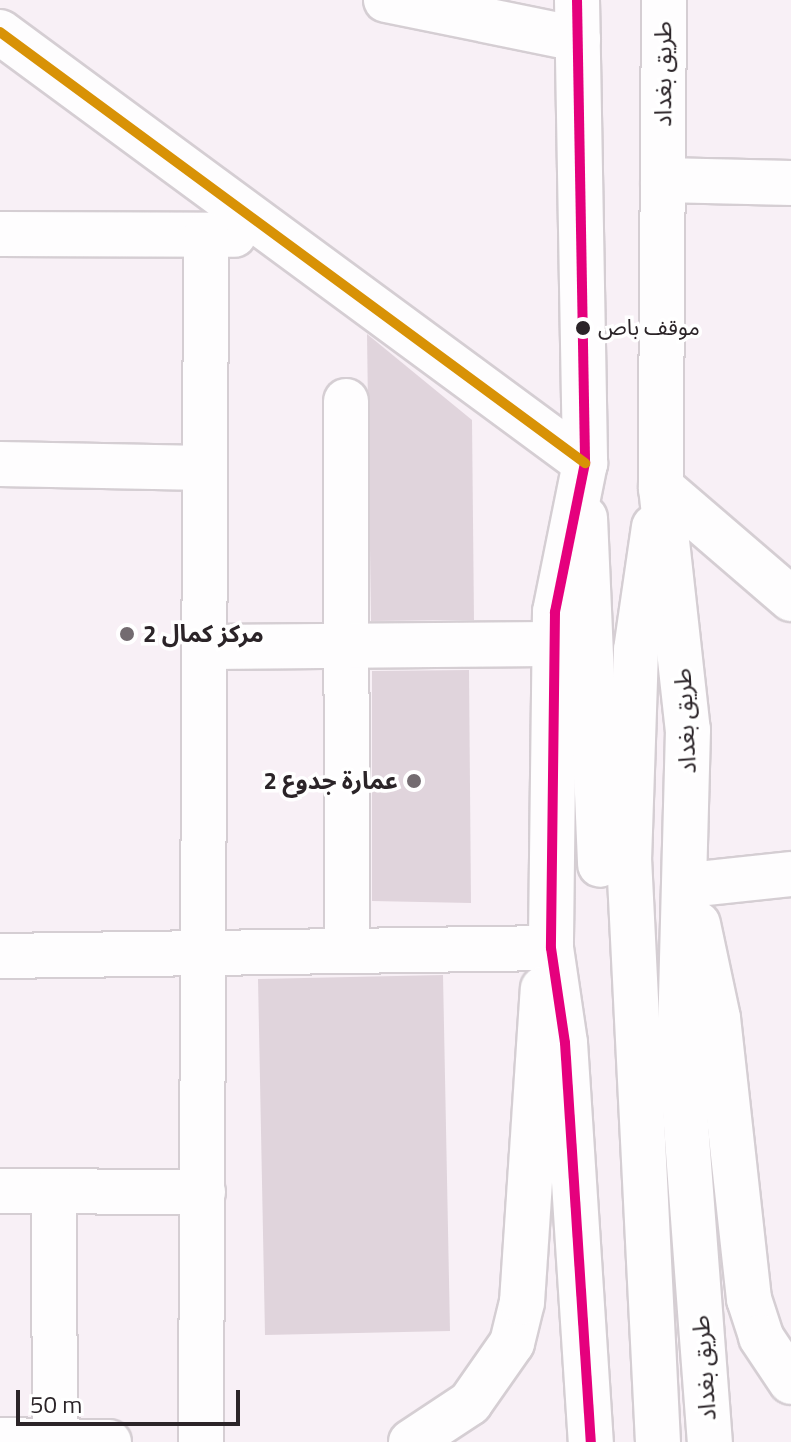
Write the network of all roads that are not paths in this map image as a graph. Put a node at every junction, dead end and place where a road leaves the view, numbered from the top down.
1 (386, 0) edge
2 (664, 0) edge
3 (578, 19) edge
4 (0, 32) edge
5 (663, 180) junction
6 (791, 183) edge
7 (0, 234) edge
8 (206, 235) junction
9 (269, 236) junction
10 (346, 401) dead end
11 (0, 464) edge
12 (205, 468) junction
13 (584, 475) junction
14 (661, 487) junction
15 (791, 599) edge
16 (554, 644) junction
17 (348, 646) junction
18 (204, 647) junction
19 (791, 874) edge
20 (688, 885) junction
21 (551, 948) junction
22 (347, 951) junction
23 (203, 953) junction
24 (0, 956) edge
25 (0, 1191) edge
26 (54, 1191) junction
27 (203, 1192) junction
28 (791, 1382) edge
29 (55, 1439) junction
30 (0, 1440) edge
31 (109, 1442) edge
32 (201, 1442) edge
33 (411, 1442) edge
34 (591, 1442) edge
35 (628, 1442) edge
36 (658, 1442) edge
37 (710, 1442) edge

1 - 3 main road
2 - 5 main road, طريق بغداد
3 - 13 main road
4 - 9 main road
5 - 6 main road
5 - 14 main road, طريق بغداد
7 - 8 main road
8 - 9 main road
8 - 12 main road
9 - 13 main road
10 - 17 main road
11 - 12 main road
12 - 18 main road
13 - 16 main road
13 - 35 main road
14 - 15 main road
14 - 20 main road, طريق بغداد
14 - 36 main road
16 - 17 main road
16 - 21 main road
17 - 18 main road
17 - 22 main road
18 - 23 main road
19 - 20 main road
20 - 28 main road
20 - 37 main road, طريق بغداد
21 - 22 main road
21 - 33 main road
21 - 34 main road
22 - 23 main road
23 - 24 main road
23 - 27 main road
25 - 26 main road
26 - 27 main road
26 - 29 main road
27 - 32 main road
29 - 30 main road
29 - 31 main road

